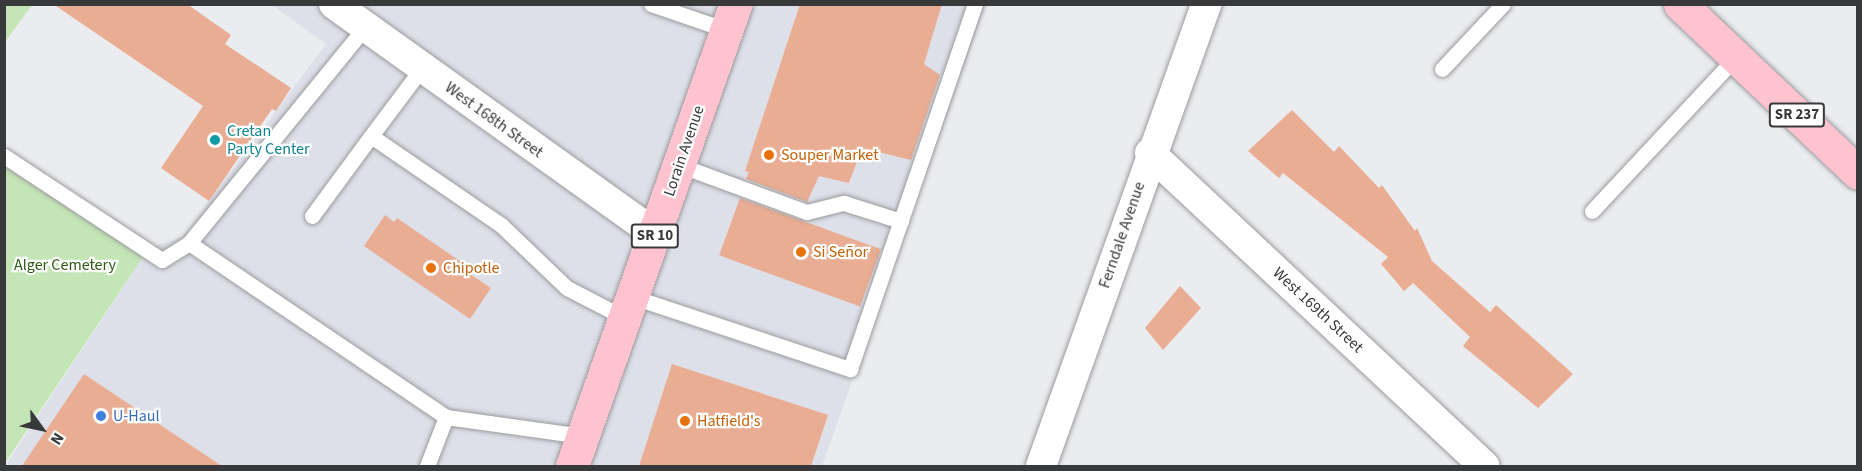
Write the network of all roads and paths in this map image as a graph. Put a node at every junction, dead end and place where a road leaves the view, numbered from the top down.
1 (334, 4) edge
2 (651, 4) edge
3 (975, 4) edge
4 (1206, 4) edge
5 (1503, 4) edge
6 (1680, 4) edge
7 (731, 17) edge
8 (365, 27) junction
9 (1736, 57) junction
10 (422, 68) junction
11 (1442, 69) dead end
12 (371, 136) junction
13 (1150, 153) junction
14 (4, 156) edge
15 (680, 165) junction
16 (1857, 172) edge
17 (1592, 211) dead end
18 (312, 216) dead end
19 (901, 221) junction
20 (655, 234) junction
21 (189, 243) junction
22 (629, 307) junction
23 (446, 417) junction
24 (583, 436) junction
25 (427, 466) edge
26 (572, 466) edge
27 (1041, 466) edge
28 (1485, 466) edge

1 - 8 street, West 168th Street
2 - 7 lane
3 - 19 lane
4 - 13 street, Ferndale Avenue
5 - 11 lane
6 - 9 main road, SR 237
7 - 15 main road, Lorain Avenue / SR 10
8 - 10 street, West 168th Street
8 - 21 lane
9 - 16 main road, SR 237
9 - 17 lane
10 - 12 lane
10 - 20 street, West 168th Street
12 - 18 lane
12 - 22 lane
13 - 27 street, Ferndale Avenue
13 - 28 street, West 169th Street
14 - 21 lane
15 - 19 lane
15 - 20 main road, Lorain Avenue / SR 10
19 - 22 lane
20 - 22 main road, Lorain Avenue / SR 10
21 - 23 lane
22 - 24 main road, Lorain Avenue / SR 10
23 - 24 lane
23 - 25 lane
24 - 26 main road, Lorain Avenue / SR 10

